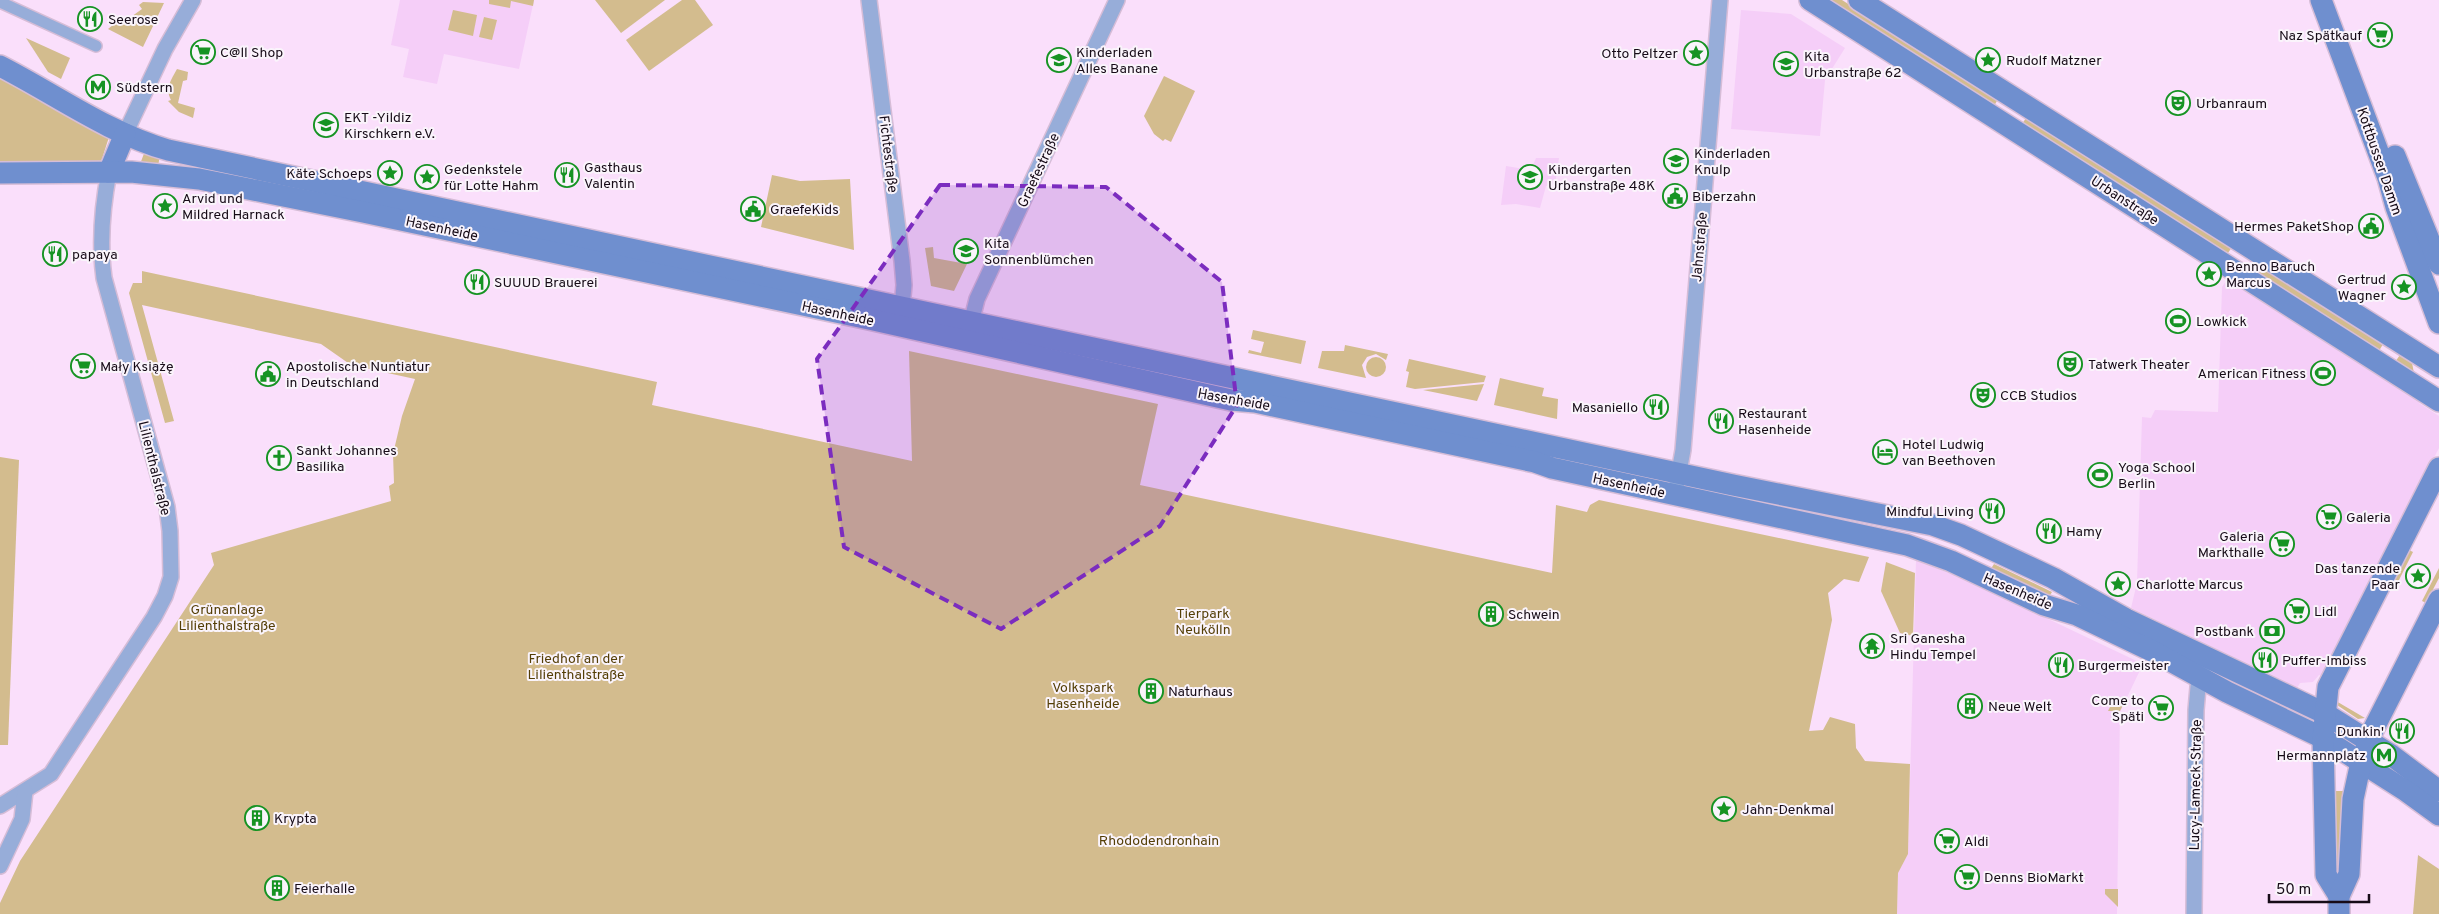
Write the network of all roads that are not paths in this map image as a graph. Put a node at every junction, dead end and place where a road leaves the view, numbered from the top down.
1 (193, 0) edge
2 (869, 0) edge
3 (1117, 0) edge
4 (1720, 0) edge
5 (1810, 0) edge
6 (1859, 0) edge
7 (2321, 0) edge
8 (2335, 0) edge
9 (0, 2) edge
10 (96, 46) dead end
11 (0, 66) edge
12 (2023, 104) junction
13 (2009, 126) junction
14 (124, 134) junction
15 (168, 150) junction
16 (0, 172) edge
17 (109, 172) junction
18 (163, 175) junction
19 (2439, 264) edge
20 (902, 308) junction
21 (2438, 314) edge
22 (968, 332) junction
23 (1038, 336) junction
24 (2397, 341) junction
25 (1034, 357) junction
26 (2381, 365) junction
27 (2439, 367) edge
28 (2439, 401) edge
29 (2439, 468) edge
30 (1677, 484) junction
31 (1731, 496) junction
32 (1995, 550) junction
33 (1968, 569) junction
34 (2439, 600) edge
35 (2203, 667) junction
36 (2324, 714) junction
37 (2323, 738) junction
38 (2368, 740) junction
39 (2361, 762) junction
40 (26, 791) junction
41 (2439, 791) edge
42 (0, 806) edge
43 (2439, 815) edge
44 (0, 866) edge
45 (2339, 905) edge
46 (2194, 914) edge

1 - 14 street
2 - 20 street, Fichtestraße
3 - 22 street, Graefestraße
4 - 30 street, Jahnstraße
5 - 13 main road, Urbanstraße
6 - 12 main road, Urbanstraße
7 - 21 main road, Kottbusser Damm
8 - 19 main road, Kottbusser Damm
9 - 10 street
11 - 14 main road
12 - 13 main road
12 - 24 main road, Urbanstraße
13 - 26 main road, Urbanstraße
14 - 15 main road, Hasenheide
14 - 17 main road
15 - 18 main road
15 - 20 main road, Hasenheide
16 - 17 main road
17 - 18 main road, Hasenheide
17 - 40 street, Lilienthalstraße
18 - 22 main road, Hasenheide
20 - 22 main road, Hasenheide
22 - 23 main road, Hasenheide
22 - 25 main road, Hasenheide
23 - 25 main road
23 - 30 main road, Hasenheide
24 - 26 main road
24 - 27 main road, Urbanstraße
25 - 30 main road, Hasenheide
26 - 28 main road, Urbanstraße
29 - 36 main road
30 - 31 main road, Hasenheide
31 - 32 main road, Hasenheide
31 - 33 main road, Hasenheide
32 - 33 main road
32 - 35 main road, Hasenheide
33 - 35 main road, Hasenheide
34 - 38 main road
35 - 36 main road, Hasenheide
35 - 37 main road, Hasenheide
35 - 46 street, Lucy-Lameck-Straße
36 - 37 main road
36 - 38 main road
37 - 39 main road
37 - 45 main road
38 - 39 main road
38 - 41 main road
39 - 43 main road
39 - 45 main road
40 - 42 street, Lilienthalstraße
40 - 44 street

